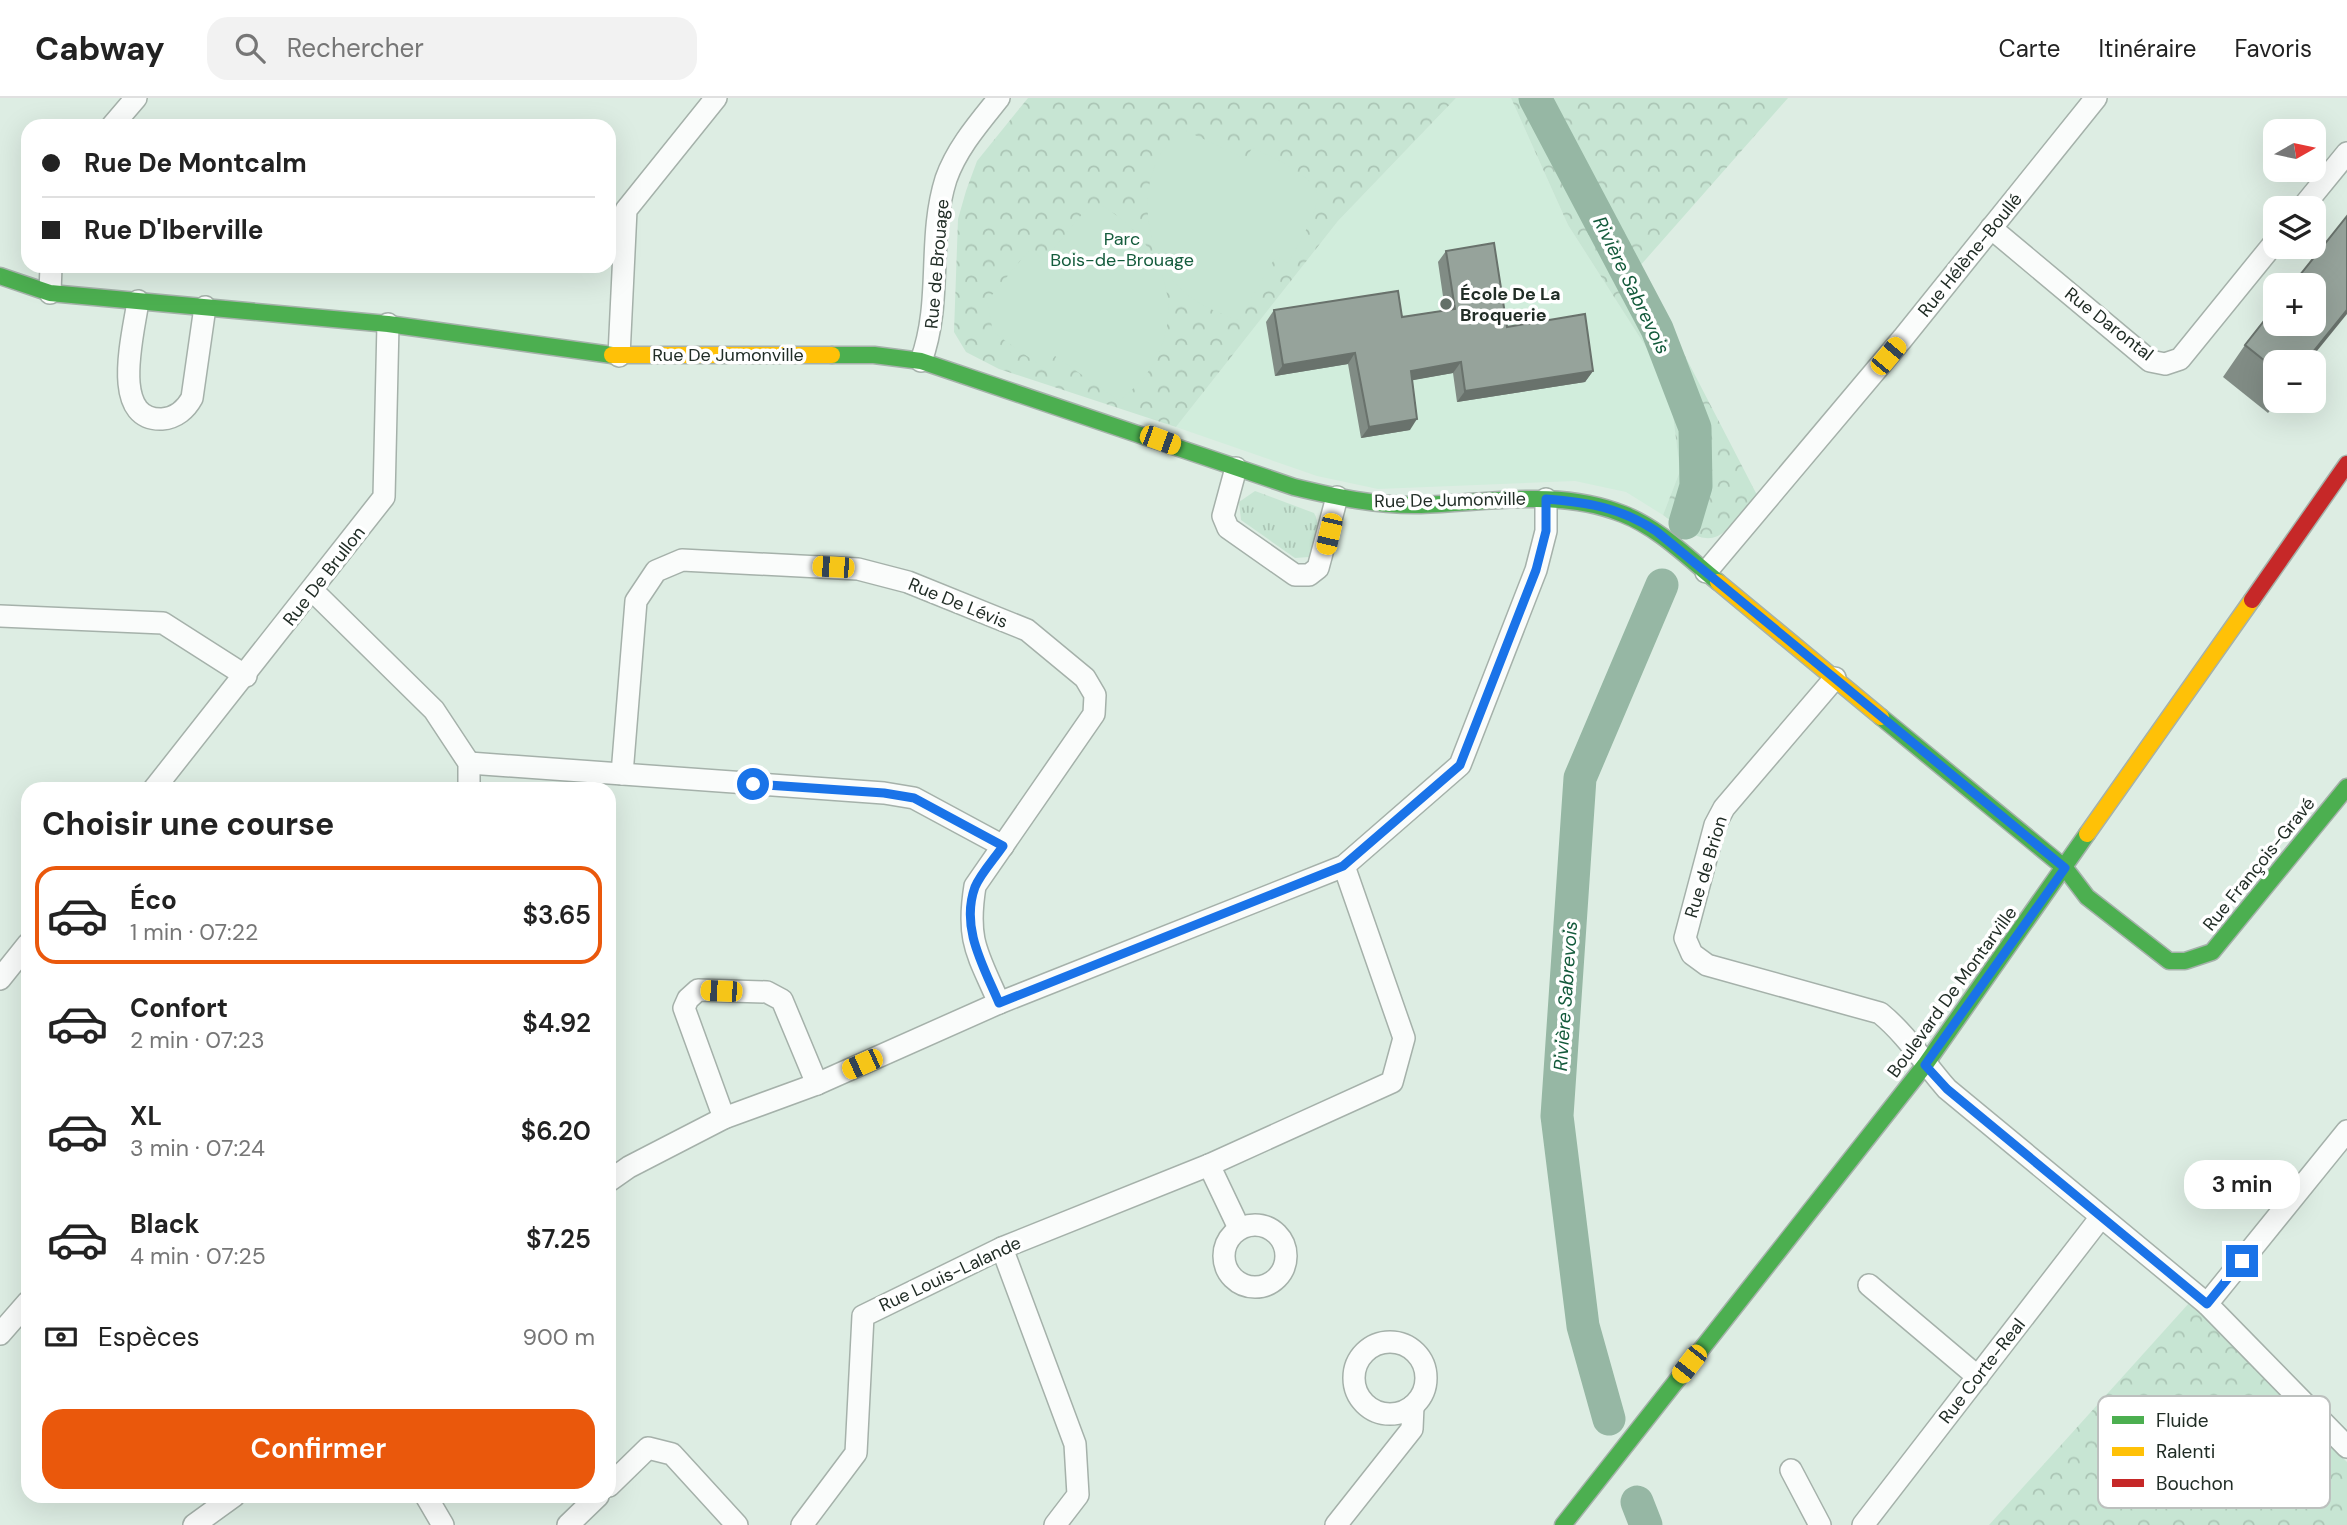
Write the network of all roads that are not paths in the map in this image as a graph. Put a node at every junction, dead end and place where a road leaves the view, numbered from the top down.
1 (136, 98) edge
2 (716, 98) edge
3 (999, 98) edge
4 (2096, 98) edge
5 (118, 119) edge
6 (2347, 153) edge
7 (2312, 196) edge
8 (1992, 228) junction
9 (2263, 257) edge
10 (51, 273) edge
11 (0, 276) edge
12 (50, 293) junction
13 (138, 301) junction
14 (205, 307) junction
15 (388, 324) junction
16 (619, 355) junction
17 (921, 361) junction
18 (2347, 464) edge
19 (1237, 468) junction
20 (1337, 497) junction
21 (1546, 499) junction
22 (1706, 572) junction
23 (313, 591) junction
24 (0, 616) edge
25 (246, 676) junction
26 (1835, 678) junction
27 (469, 763) junction
28 (622, 775) junction
29 (160, 782) edge
30 (469, 782) edge
31 (2347, 787) edge
32 (1003, 846) junction
33 (1343, 866) junction
34 (2065, 868) junction
35 (21, 953) edge
36 (0, 979) edge
37 (999, 1003) junction
38 (1925, 1065) junction
39 (817, 1084) junction
40 (724, 1118) junction
41 (2347, 1131) edge
42 (1209, 1165) junction
43 (616, 1176) edge
44 (2101, 1217) junction
45 (1240, 1228) dead end
46 (1002, 1248) junction
47 (1869, 1285) dead end
48 (2207, 1304) junction
49 (21, 1310) edge
50 (0, 1334) edge
51 (1978, 1377) junction
52 (2297, 1396) edge
53 (1413, 1406) dead end
54 (2330, 1430) edge
55 (2347, 1447) edge
56 (1791, 1470) dead end
57 (616, 1479) edge
58 (224, 1503) edge
59 (430, 1503) edge
60 (591, 1503) edge
61 (194, 1525) edge
62 (443, 1525) edge
63 (568, 1525) edge
64 (737, 1525) edge
65 (802, 1525) edge
66 (1055, 1525) edge
67 (1335, 1525) edge
68 (1563, 1525) edge
69 (1821, 1525) edge
70 (1863, 1525) edge

1 - 5 street
2 - 16 street
3 - 17 street, Rue de Brouage
4 - 8 street, Rue Hélène-Boullé
6 - 7 street
8 - 9 street, Rue Darontal
8 - 22 street, Rue Hélène-Boullé
10 - 12 street
11 - 12 street, Rue De Jumonville
12 - 13 street, Rue De Jumonville
13 - 14 street, Rue De Jumonville
13 - 14 street
14 - 15 street, Rue De Jumonville
15 - 16 street, Rue De Jumonville
15 - 23 street, Rue De Brullon
16 - 17 street, Rue De Jumonville
17 - 19 street, Rue De Jumonville
18 - 34 street, Boulevard De Montarville
19 - 20 street, Rue De Jumonville
19 - 20 street
20 - 21 street, Rue De Jumonville
21 - 22 street, Rue De Jumonville
21 - 33 street
22 - 26 street, Rue De Jumonville
23 - 25 street, Rue De Brullon
23 - 27 street
24 - 25 street
25 - 29 street, Rue De Brullon
26 - 34 street, Rue De Jumonville
26 - 38 street, Rue de Brion
27 - 28 street
27 - 30 street
28 - 32 street
28 - 32 street, Rue De Lévis
31 - 34 street, Rue François-Gravé
32 - 37 street, Rue De Lévis
33 - 37 street
33 - 42 street, Rue Louis-Lalande
34 - 38 street, Boulevard De Montarville
35 - 36 street
37 - 39 street
38 - 44 street
38 - 68 street, Boulevard De Montarville
39 - 40 street
39 - 40 street
40 - 43 street
41 - 48 street
42 - 45 street
42 - 46 street, Rue Louis-Lalande
44 - 48 street
44 - 51 street, Rue Corte-Real
46 - 65 street, Rue Louis-Lalande
46 - 66 street
47 - 51 street
48 - 52 street
49 - 50 street
51 - 70 street, Rue Corte-Real
53 - 67 street
54 - 55 street
56 - 69 street
57 - 64 street
58 - 61 street
59 - 62 street
60 - 63 street

